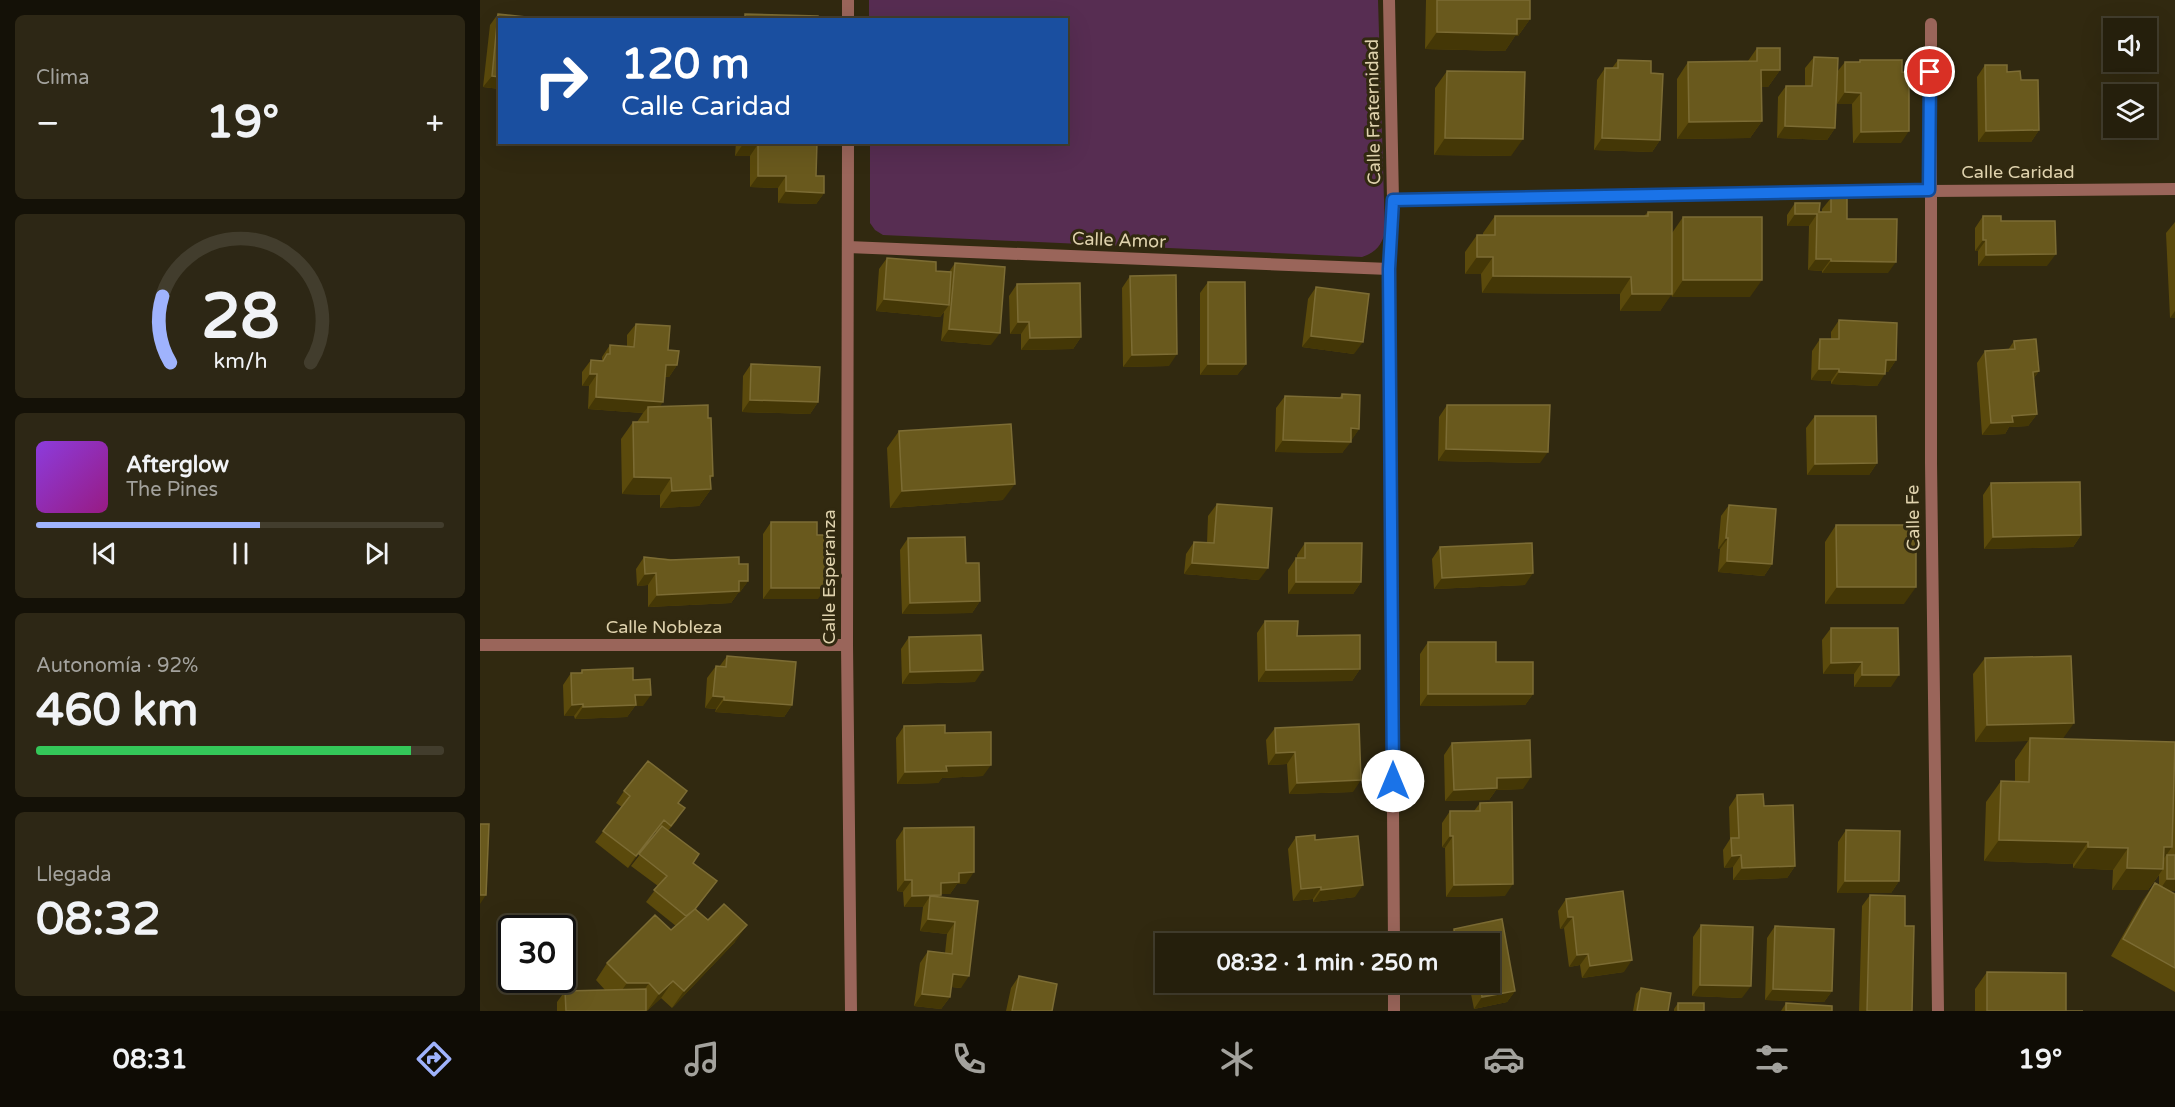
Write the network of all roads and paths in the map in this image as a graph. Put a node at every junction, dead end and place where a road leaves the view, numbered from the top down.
1 (848, 0) edge
2 (1389, 0) edge
3 (848, 18) edge
4 (1931, 24) dead end
5 (848, 144) edge
6 (2175, 189) edge
7 (1929, 190) junction
8 (1393, 200) junction
9 (848, 247) junction
10 (1389, 269) junction
11 (480, 645) edge
12 (847, 645) junction
13 (1394, 933) edge
14 (1394, 993) edge
15 (851, 1011) edge
16 (1394, 1011) edge
17 (1938, 1011) edge

1 - 3 street
2 - 8 street, Calle Fraternidad
4 - 7 street, Calle Fe
5 - 9 street, Calle Esperanza
6 - 7 street, Calle Caridad
7 - 8 street, Calle Caridad
7 - 17 street, Calle Fe
8 - 10 street, Calle Fraternidad
9 - 10 street, Calle Amor
9 - 12 street, Calle Esperanza
10 - 13 street, Calle Fraternidad
11 - 12 street, Calle Nobleza
12 - 15 street, Calle Esperanza
14 - 16 street

